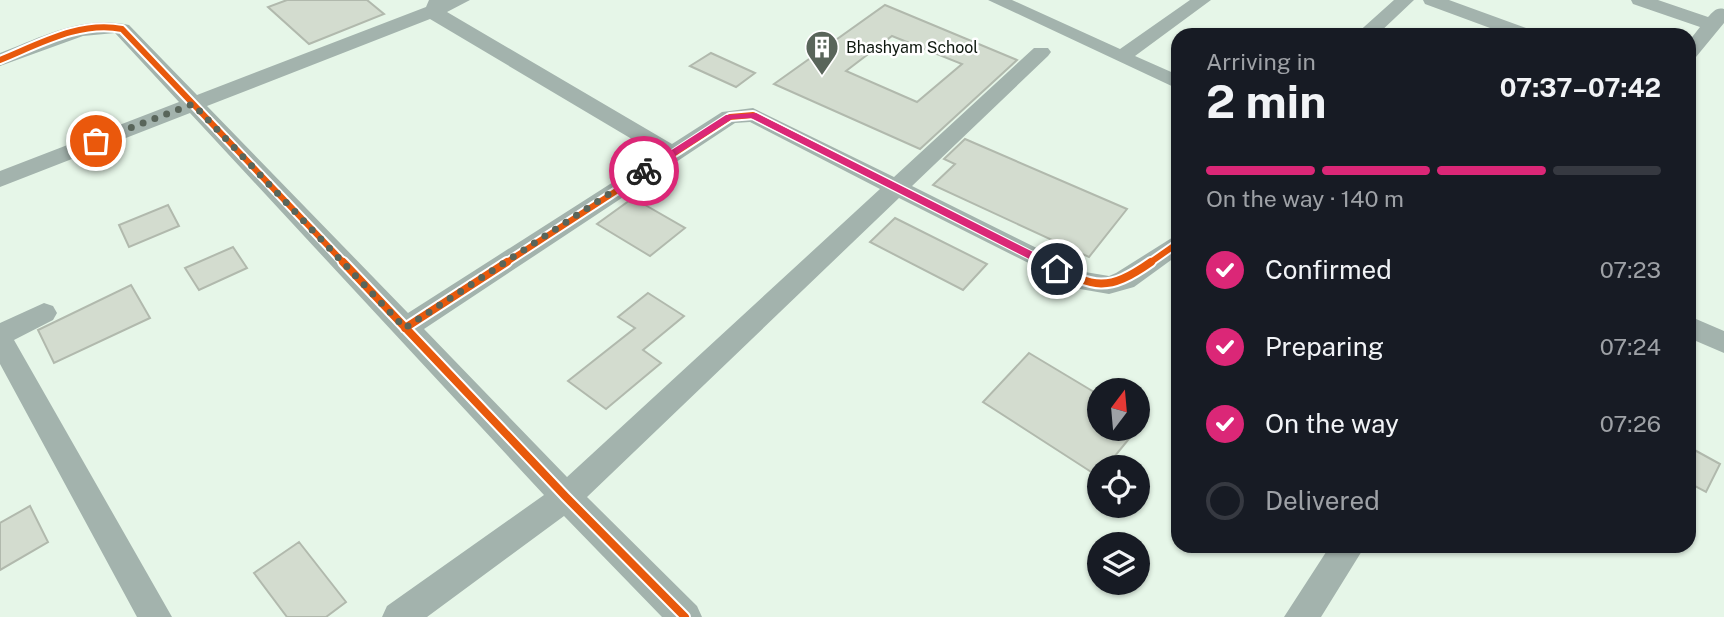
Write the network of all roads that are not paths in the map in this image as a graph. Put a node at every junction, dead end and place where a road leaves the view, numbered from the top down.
1 (461, 0) edge
2 (997, 0) edge
3 (1202, 0) edge
4 (1405, 0) edge
5 (1432, 0) edge
6 (1640, 0) edge
7 (435, 6) edge
8 (1718, 18) edge
9 (1373, 28) edge
10 (1508, 28) edge
11 (1696, 45) edge
12 (1041, 52) dead end
13 (1121, 57) junction
14 (0, 60) edge
15 (1171, 80) edge
16 (193, 104) junction
17 (671, 153) junction
18 (0, 179) edge
19 (895, 188) junction
20 (1171, 248) edge
21 (44, 313) dead end
22 (405, 328) junction
23 (1696, 329) edge
24 (0, 337) edge
25 (1724, 343) edge
26 (566, 497) junction
27 (1344, 553) edge
28 (155, 617) edge
29 (400, 617) edge
30 (685, 617) edge
31 (1301, 617) edge

1 - 7 street
2 - 13 street
3 - 13 street
4 - 9 street
5 - 10 street
6 - 8 street
7 - 16 street
7 - 17 street
8 - 11 street
12 - 19 street
13 - 15 street
14 - 16 street
16 - 18 street
16 - 22 street
17 - 19 street
17 - 22 street
19 - 20 street
19 - 26 street
21 - 24 street
22 - 26 street
23 - 25 street
24 - 28 street
26 - 29 street
26 - 30 street
27 - 31 street

